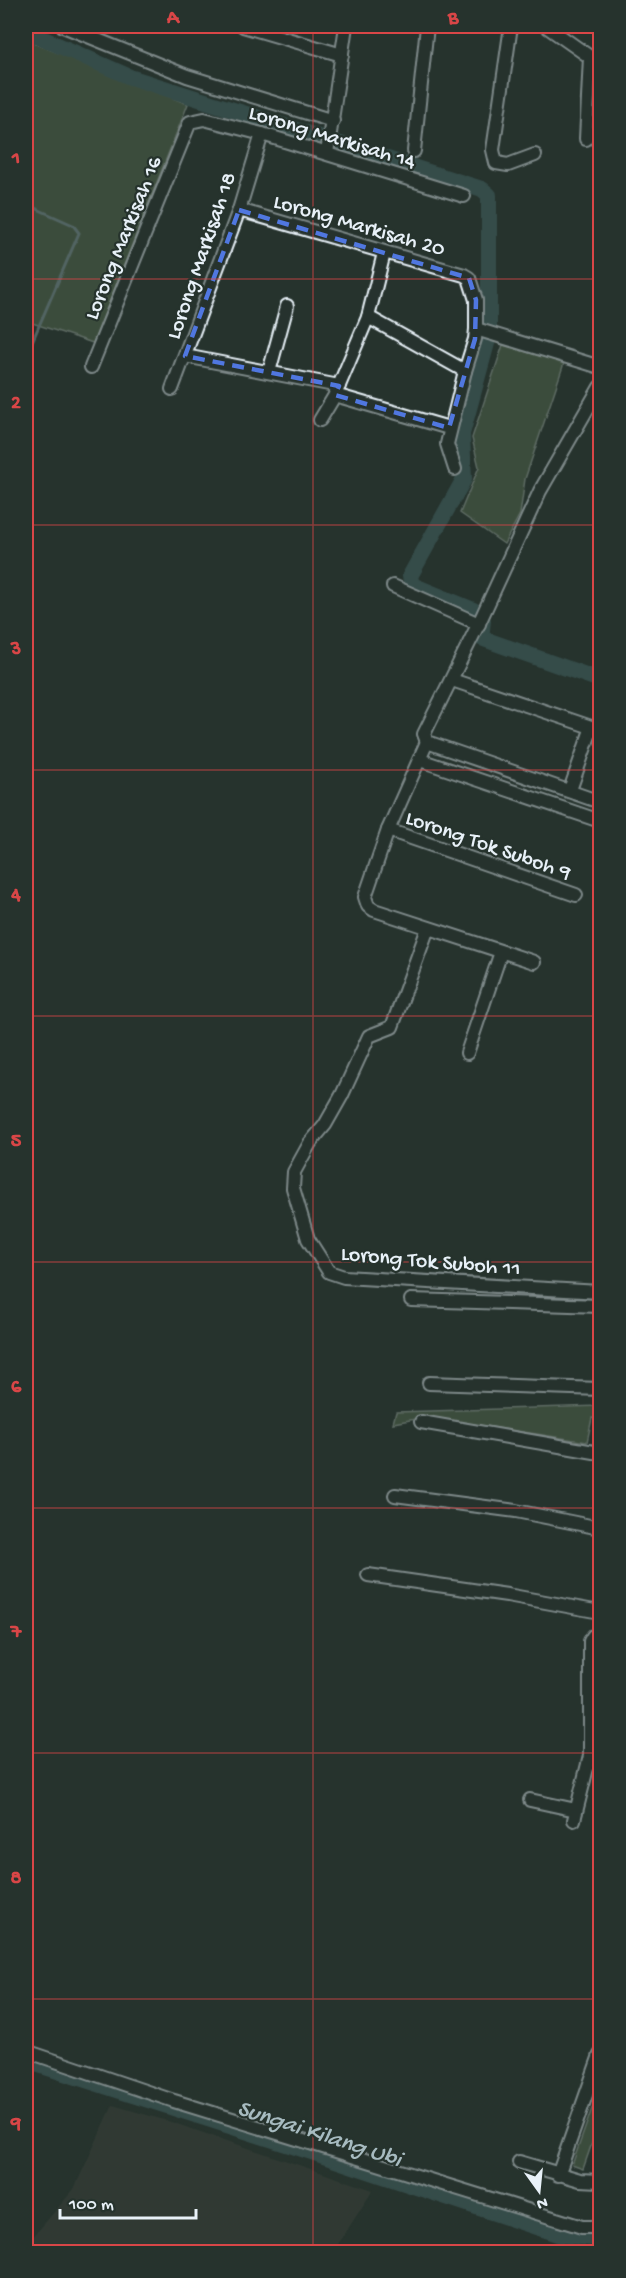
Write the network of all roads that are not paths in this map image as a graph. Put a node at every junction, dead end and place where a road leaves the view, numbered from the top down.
1 (63, 26) edge
2 (243, 26) edge
3 (346, 26) edge
4 (428, 26) edge
5 (511, 26) edge
6 (546, 26) edge
7 (265, 29) edge
8 (342, 55) junction
9 (190, 122) joint
10 (332, 125) junction
11 (600, 129) edge
12 (262, 134) junction
13 (328, 150) junction
14 (414, 151) dead end
15 (535, 155) dead end
16 (464, 196) dead end
17 (239, 210) junction
18 (384, 253) junction
19 (287, 306) dead end
20 (368, 317) junction
21 (479, 330) junction
22 (185, 356) junction
23 (92, 367) dead end
24 (600, 367) edge
25 (465, 371) junction
26 (269, 372) junction
27 (600, 387) edge
28 (172, 388) dead end
29 (337, 391) junction
30 (320, 420) dead end
31 (449, 428) junction
32 (454, 469) dead end
33 (393, 586) dead end
34 (481, 619) junction
35 (452, 680) junction
36 (596, 728) edge
37 (426, 738) junction
38 (420, 760) junction
39 (570, 790) junction
40 (600, 802) edge
41 (600, 821) edge
42 (388, 830) junction
43 (576, 895) dead end
44 (428, 928) junction
45 (501, 952) junction
46 (534, 962) dead end
47 (467, 1053) dead end
48 (600, 1292) edge
49 (411, 1300) dead end
50 (600, 1306) edge
51 (429, 1383) dead end
52 (600, 1389) edge
53 (421, 1422) dead end
54 (600, 1453) edge
55 (395, 1495) dead end
56 (600, 1528) edge
57 (368, 1575) dead end
58 (600, 1612) edge
59 (600, 1635) edge
60 (530, 1800) dead end
61 (26, 2051) edge
62 (600, 2055) edge
63 (519, 2162) dead end
64 (558, 2175) junction
65 (600, 2181) edge
66 (600, 2227) edge

1 - 10 street
2 - 7 street
3 - 8 street
4 - 14 street
5 - 15 street
6 - 11 street
7 - 8 street
8 - 10 street
9 - 12 street, Lorong Markisah 14
9 - 23 street, Lorong Markisah 16
10 - 13 street
12 - 13 street, Lorong Markisah 14
12 - 17 street, Lorong Markisah 18
13 - 16 street, Lorong Markisah 14
17 - 18 street, Lorong Markisah 20
17 - 22 street, Lorong Markisah 18
18 - 20 street
18 - 21 street, Lorong Markisah 20
19 - 26 street
20 - 25 street
20 - 29 street
21 - 24 street
21 - 25 street
22 - 26 street
22 - 28 street, Lorong Markisah 18
25 - 31 street
26 - 29 street
27 - 34 street
29 - 30 street
29 - 31 street
31 - 32 street
33 - 34 street
34 - 35 street
35 - 36 street
35 - 37 street
36 - 39 street
37 - 38 street
37 - 39 street
38 - 41 street
38 - 42 street
39 - 40 street
42 - 43 street, Lorong Tok Suboh 9
42 - 44 street
44 - 45 street
44 - 48 street, Lorong Tok Suboh 11
45 - 46 street
45 - 47 street
49 - 50 street
51 - 52 street
53 - 54 street
55 - 56 street
57 - 58 street
59 - 60 street
61 - 66 street
62 - 64 street
63 - 64 street
64 - 65 street

